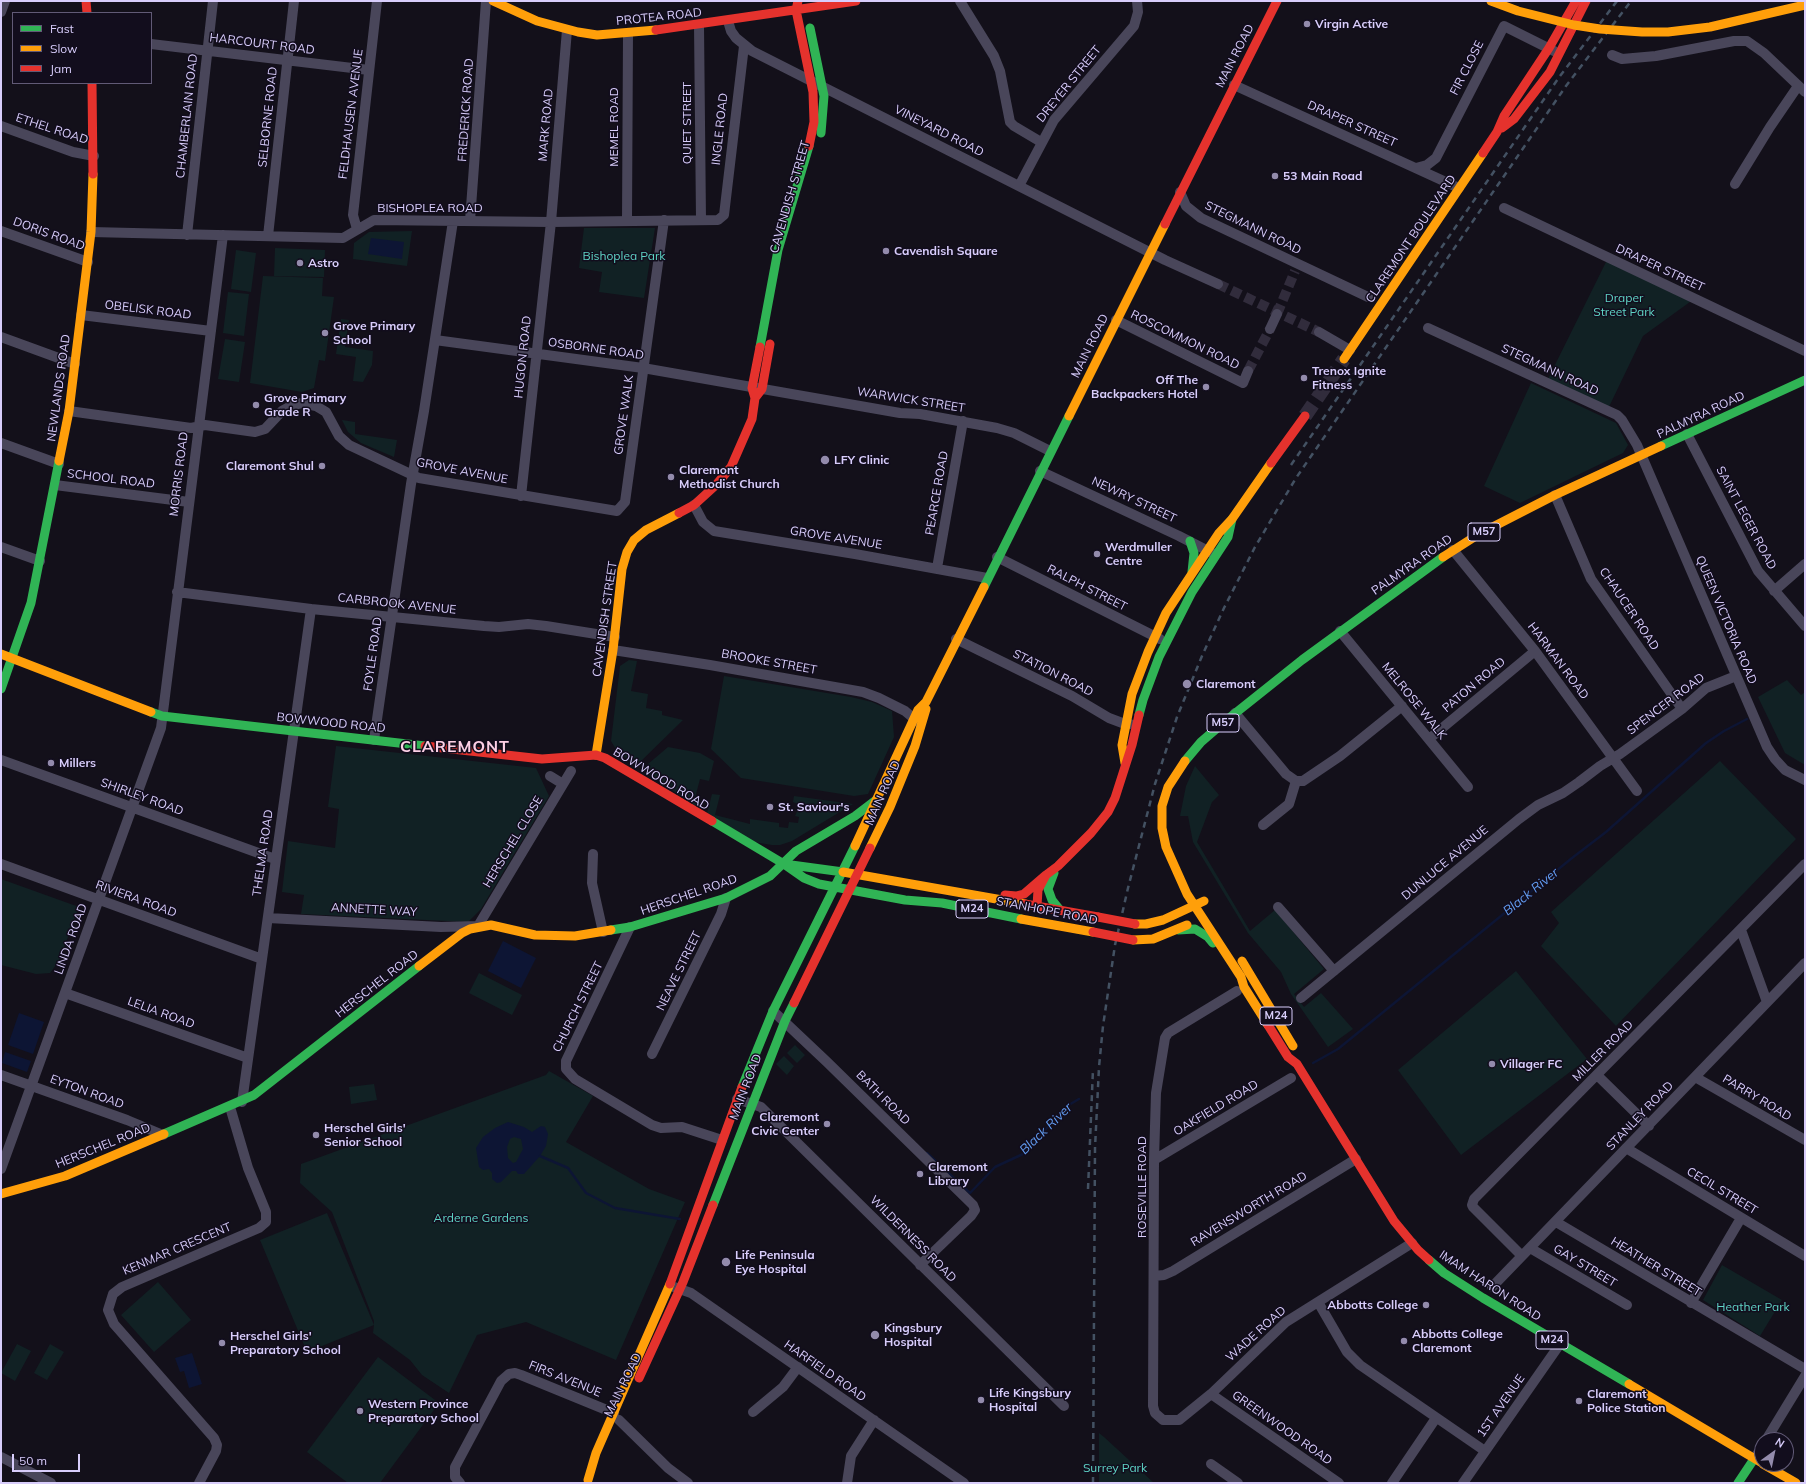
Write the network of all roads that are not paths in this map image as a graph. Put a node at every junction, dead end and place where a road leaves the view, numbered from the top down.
1 (5, 1) edge
2 (86, 1) edge
3 (213, 1) edge
4 (294, 1) edge
5 (377, 1) edge
6 (486, 1) edge
7 (493, 1) edge
8 (856, 1) edge
9 (960, 1) edge
10 (1137, 1) edge
11 (1277, 1) edge
12 (1491, 1) edge
13 (1576, 1) edge
14 (1586, 1) edge
15 (1805, 5) edge
16 (797, 6) edge
17 (1, 12) edge
18 (88, 12) edge
19 (806, 12) edge
20 (728, 21) junction
21 (699, 25) junction
22 (567, 30) junction
23 (628, 34) junction
24 (152, 44) edge
25 (744, 46) junction
26 (1549, 48) junction
27 (207, 51) junction
28 (1560, 54) junction
29 (1612, 56) dead end
30 (288, 60) junction
31 (369, 70) junction
32 (812, 81) junction
33 (92, 84) edge
34 (1234, 84) junction
35 (822, 87) junction
36 (1802, 89) edge
37 (1, 126) edge
38 (1497, 132) junction
39 (1041, 142) junction
40 (94, 156) junction
41 (1416, 168) junction
42 (1735, 184) dead end
43 (1019, 186) junction
44 (1459, 188) junction
45 (1180, 192) junction
46 (1504, 208) dead end
47 (724, 215) joint
48 (627, 220) junction
49 (664, 220) junction
50 (701, 220) junction
51 (453, 221) junction
52 (470, 221) junction
53 (551, 222) junction
54 (357, 229) junction
55 (1, 231) edge
56 (91, 232) junction
57 (187, 234) junction
58 (223, 235) junction
59 (268, 236) junction
60 (1151, 253) junction
61 (88, 262) junction
62 (1218, 284) tunnel mouth
63 (1368, 297) dead end
64 (1277, 314) tunnel mouth
65 (81, 315) junction
66 (1116, 320) junction
67 (1428, 328) dead end
68 (1270, 329) tunnel mouth
69 (211, 331) junction
70 (1319, 332) tunnel mouth
71 (1, 337) edge
72 (435, 340) junction
73 (1805, 351) edge
74 (536, 354) junction
75 (1347, 355) joint
76 (75, 364) junction
77 (643, 368) junction
78 (1248, 371) tunnel mouth
79 (1805, 380) edge
80 (752, 388) junction
81 (762, 389) junction
82 (755, 398) junction
83 (69, 411) junction
84 (1305, 416) tunnel mouth
85 (963, 421) junction
86 (198, 426) junction
87 (1687, 434) junction
88 (1, 443) edge
89 (1050, 451) junction
90 (1642, 455) junction
91 (59, 464) junction
92 (1040, 471) junction
93 (413, 476) junction
94 (55, 485) junction
95 (1555, 495) junction
96 (521, 496) junction
97 (189, 502) junction
98 (694, 505) junction
99 (612, 511) joint
100 (1232, 520) junction
101 (1190, 541) junction
102 (1, 547) edge
103 (1208, 550) junction
104 (1453, 550) junction
105 (1217, 556) junction
106 (997, 557) junction
107 (40, 561) junction
108 (1805, 564) edge
109 (937, 568) junction
110 (1192, 572) junction
111 (987, 578) junction
112 (1774, 591) junction
113 (177, 592) junction
114 (311, 609) junction
115 (391, 617) junction
116 (1805, 626) edge
117 (1340, 631) junction
118 (1156, 636) junction
119 (615, 637) junction
120 (956, 639) junction
121 (1166, 641) junction
122 (613, 650) junction
123 (1535, 651) junction
124 (1, 654) edge
125 (12, 658) junction
126 (1736, 676) junction
127 (1, 689) edge
128 (1402, 706) junction
129 (1682, 709) junction
130 (1235, 713) junction
131 (162, 716) junction
132 (1138, 719) junction
133 (918, 722) junction
134 (1124, 724) junction
135 (294, 731) junction
136 (1429, 739) junction
137 (374, 740) junction
138 (596, 755) junction
139 (1613, 757) junction
140 (1, 760) edge
141 (1126, 765) junction
142 (571, 771) dead end
143 (1177, 772) junction
144 (550, 776) dead end
145 (1805, 780) edge
146 (1296, 782) junction
147 (563, 784) junction
148 (1468, 787) dead end
149 (1637, 791) dead end
150 (877, 799) junction
151 (1172, 806) dead end
152 (132, 808) junction
153 (1263, 825) dead end
154 (1176, 846) dead end
155 (593, 854) dead end
156 (275, 860) junction
157 (1, 864) edge
158 (784, 864) junction
159 (1805, 864) edge
160 (1058, 866) junction
161 (843, 872) junction
162 (858, 874) junction
163 (1046, 875) junction
164 (1191, 880) dead end
165 (835, 887) junction
166 (850, 890) junction
167 (1199, 892) dead end
168 (969, 895) junction
169 (726, 898) junction
170 (99, 900) junction
171 (1037, 906) junction
172 (1195, 906) junction
173 (1208, 907) junction
174 (1278, 907) dead end
175 (1060, 910) junction
176 (1202, 917) junction
177 (268, 918) junction
178 (478, 926) junction
179 (630, 927) junction
180 (1178, 930) junction
181 (1741, 930) junction
182 (603, 932) junction
183 (1092, 932) junction
184 (1237, 953) dead end
185 (262, 959) junction
186 (1804, 967) edge
187 (1334, 971) junction
188 (1241, 989) junction
189 (65, 993) junction
190 (1301, 998) dead end
191 (1767, 1002) junction
192 (773, 1011) junction
193 (785, 1021) junction
194 (652, 1054) dead end
195 (248, 1058) junction
196 (1297, 1064) junction
197 (1, 1075) edge
198 (1598, 1075) junction
199 (1696, 1076) junction
200 (1291, 1078) dead end
201 (32, 1086) junction
202 (737, 1099) junction
203 (242, 1102) junction
204 (752, 1104) junction
205 (230, 1107) junction
206 (1649, 1126) junction
207 (163, 1135) junction
208 (722, 1140) junction
209 (1805, 1140) edge
210 (1626, 1148) junction
211 (1356, 1159) junction
212 (1154, 1160) junction
213 (1, 1169) edge
214 (3, 1190) edge
215 (1741, 1218) junction
216 (1556, 1222) junction
217 (1412, 1243) junction
218 (1530, 1248) junction
219 (1522, 1256) junction
220 (1805, 1256) edge
221 (920, 1265) junction
222 (1154, 1276) junction
223 (669, 1285) junction
224 (1492, 1287) dead end
225 (679, 1290) junction
226 (1318, 1302) junction
227 (1691, 1303) junction
228 (1627, 1305) dead end
229 (1560, 1344) junction
230 (798, 1367) junction
231 (1805, 1369) edge
232 (1805, 1376) edge
233 (1210, 1394) junction
234 (1064, 1406) dead end
235 (753, 1412) dead end
236 (617, 1416) junction
237 (1436, 1418) junction
238 (874, 1420) junction
239 (1163, 1420) joint
240 (1771, 1432) edge
241 (1485, 1452) junction
242 (1, 1457) edge
243 (1754, 1458) edge
244 (1212, 1464) dead end
245 (1754, 1468) edge
246 (1777, 1472) edge
247 (587, 1482) edge
248 (847, 1482) edge
249 (960, 1482) edge
250 (51, 1483) edge
251 (199, 1483) edge
252 (460, 1483) edge
253 (688, 1483) edge
254 (1238, 1483) edge
255 (1339, 1483) edge
256 (1392, 1483) edge
257 (1463, 1483) edge
258 (1738, 1483) edge
259 (1796, 1483) edge

1 - 17 street
2 - 18 main road
3 - 27 street, CHAMBERLAIN ROAD
4 - 30 street, SELBORNE ROAD
5 - 31 street, FELDHAUSEN AVENUE
6 - 52 street, FREDERICK ROAD
7 - 22 main road, PROTEA ROAD
8 - 19 main road, PROTEA ROAD
9 - 39 street
10 - 39 street, DREYER STREET
11 - 34 main road, MAIN ROAD
12 - 15 main road, bridge
13 - 26 main road, CLAREMONT BOULEVARD
14 - 28 main road, CLAREMONT BOULEVARD
16 - 19 main road, PROTEA ROAD
16 - 20 main road, PROTEA ROAD
16 - 32 main road, CAVENDISH STREET
19 - 35 main road, CAVENDISH STREET
20 - 21 main road, PROTEA ROAD
20 - 25 street, VINEYARD ROAD
21 - 23 main road, PROTEA ROAD
21 - 50 street, QUIET STREET
22 - 23 main road, PROTEA ROAD
22 - 53 street, MARK ROAD
23 - 48 street, MEMEL ROAD
24 - 27 street, HARCOURT ROAD
25 - 32 street, VINEYARD ROAD
25 - 47 street, INGLE ROAD
26 - 28 street, FIR CLOSE
26 - 38 main road, CLAREMONT BOULEVARD
26 - 41 street, FIR CLOSE
27 - 30 street, HARCOURT ROAD
27 - 57 street, CHAMBERLAIN ROAD
28 - 38 main road, CLAREMONT BOULEVARD
29 - 36 street
30 - 31 street, HARCOURT ROAD
30 - 59 street, SELBORNE ROAD
31 - 54 street, FELDHAUSEN AVENUE
32 - 35 street, VINEYARD ROAD
32 - 80 main road, CAVENDISH STREET
33 - 40 main road, NEWLANDS ROAD
34 - 41 street, DRAPER STREET
34 - 45 main road, MAIN ROAD
35 - 43 street, VINEYARD ROAD
35 - 81 main road, CAVENDISH STREET
36 - 42 street
37 - 40 street, ETHEL ROAD
38 - 44 main road, CLAREMONT BOULEVARD
39 - 43 street, DREYER STREET
40 - 56 main road, NEWLANDS ROAD
41 - 44 street, DRAPER STREET
43 - 60 street, VINEYARD ROAD
44 - 75 main road, CLAREMONT BOULEVARD
45 - 60 main road, MAIN ROAD
45 - 63 street, STEGMANN ROAD
46 - 73 street, DRAPER STREET
47 - 50 street, BISHOPLEA ROAD
48 - 49 street, BISHOPLEA ROAD
48 - 53 street, BISHOPLEA ROAD
49 - 50 street, BISHOPLEA ROAD
49 - 77 street, GROVE WALK
51 - 52 street, BISHOPLEA ROAD
51 - 54 street, BISHOPLEA ROAD
51 - 72 street, FOYLE ROAD
52 - 53 street, BISHOPLEA ROAD
53 - 74 street, HUGON ROAD
54 - 59 street, BISHOPLEA ROAD
55 - 61 street, DORIS ROAD
56 - 57 street, BISHOPLEA ROAD
56 - 61 main road, NEWLANDS ROAD
57 - 58 street, BISHOPLEA ROAD
58 - 59 street, BISHOPLEA ROAD
58 - 69 street, MORRIS ROAD
60 - 62 street, VINEYARD ROAD
60 - 66 main road, MAIN ROAD
61 - 65 main road, NEWLANDS ROAD
64 - 68 street
65 - 69 street, OBELISK ROAD
65 - 76 main road, NEWLANDS ROAD
66 - 78 street, ROSCOMMON ROAD
66 - 89 main road, MAIN ROAD
67 - 90 street, STEGMANN ROAD
69 - 86 street, MORRIS ROAD
70 - 75 street
71 - 76 street
72 - 74 street, OSBORNE ROAD
72 - 93 street, FOYLE ROAD
74 - 77 street, OSBORNE ROAD
74 - 96 street, HUGON ROAD
76 - 83 main road, NEWLANDS ROAD
77 - 80 street, OSBORNE ROAD
77 - 99 street, GROVE WALK
79 - 87 main road, PALMYRA ROAD / M57
80 - 81 street, OSBORNE ROAD
80 - 82 main road, CAVENDISH STREET
81 - 82 main road, CAVENDISH STREET
81 - 85 street, WARWICK STREET
82 - 98 main road, CAVENDISH STREET
83 - 86 street, GROVE AVENUE
83 - 91 main road, NEWLANDS ROAD
84 - 100 main road
85 - 89 street, WARWICK STREET
85 - 109 street, PEARCE ROAD
86 - 93 street, GROVE AVENUE
86 - 97 street, MORRIS ROAD
87 - 90 main road, PALMYRA ROAD / M57
87 - 112 street, SAINT LEGER ROAD
88 - 91 street
89 - 92 main road, MAIN ROAD
90 - 95 main road, PALMYRA ROAD / M57
90 - 126 street, QUEEN VICTORIA ROAD
91 - 94 main road, NEWLANDS ROAD
92 - 101 street, NEWRY STREET
92 - 106 main road, MAIN ROAD
93 - 96 street, GROVE AVENUE
93 - 115 street, FOYLE ROAD
94 - 97 street, SCHOOL ROAD
94 - 107 main road, NEWLANDS ROAD
95 - 104 main road, PALMYRA ROAD / M57
95 - 129 street, CHAUCER ROAD
96 - 99 street, GROVE AVENUE
97 - 113 street, MORRIS ROAD
98 - 109 street, GROVE AVENUE
98 - 119 main road, CAVENDISH STREET
100 - 103 main road
100 - 105 main road
101 - 103 street, NEWRY STREET
101 - 110 main road
102 - 107 street
103 - 105 street, NEWRY STREET
103 - 110 main road
104 - 117 main road, PALMYRA ROAD / M57
104 - 123 street, HARMAN ROAD
105 - 121 main road
106 - 111 main road, MAIN ROAD
106 - 118 street, RALPH STREET
107 - 125 main road, NEWLANDS ROAD
108 - 112 street
109 - 111 street, GROVE AVENUE
110 - 118 main road
111 - 120 main road, MAIN ROAD
112 - 116 street, SAINT LEGER ROAD
113 - 114 street, CARBROOK AVENUE
113 - 131 street, MORRIS ROAD
114 - 115 street, CARBROOK AVENUE
114 - 135 street, THELMA ROAD
115 - 119 street, CARBROOK AVENUE
115 - 137 street, FOYLE ROAD
117 - 128 street, MELROSE WALK
117 - 130 main road, PALMYRA ROAD / M57
118 - 121 street, RALPH STREET
118 - 134 main road
119 - 122 main road, CAVENDISH STREET
120 - 133 main road, MAIN ROAD
120 - 134 street, STATION ROAD
121 - 132 main road
122 - 133 street, BROOKE STREET
122 - 138 main road, CAVENDISH STREET
123 - 136 street, PATON ROAD
123 - 139 street, HARMAN ROAD
124 - 125 main road, BOWWOOD ROAD
125 - 127 main road, NEWLANDS ROAD
125 - 131 main road, BOWWOOD ROAD
126 - 129 street, SPENCER ROAD
126 - 145 street, QUEEN VICTORIA ROAD
128 - 136 street, MELROSE WALK
128 - 146 street
129 - 139 street, SPENCER ROAD
130 - 143 main road, PALMYRA ROAD / M57
130 - 146 street
131 - 135 main road, BOWWOOD ROAD
131 - 152 street, LINDA ROAD
132 - 134 street
132 - 141 main road
133 - 150 main road, MAIN ROAD
133 - 162 main road, MAIN ROAD
134 - 141 main road
135 - 137 main road, BOWWOOD ROAD
135 - 156 street, THELMA ROAD
136 - 148 street, MELROSE WALK
137 - 138 main road, BOWWOOD ROAD
138 - 158 main road, BOWWOOD ROAD
139 - 149 street, HARMAN ROAD
139 - 187 street, DUNLUCE AVENUE
140 - 152 street, SHIRLEY ROAD
141 - 160 main road
142 - 147 street, HERSCHEL CLOSE
143 - 151 main road
143 - 172 main road, PALMYRA ROAD / M57
144 - 147 street
146 - 153 street
147 - 178 street, HERSCHEL CLOSE
150 - 158 main road, HERSCHEL ROAD
150 - 161 main road, MAIN ROAD
152 - 156 street, SHIRLEY ROAD
152 - 170 street, LINDA ROAD
154 - 164 main road
155 - 182 street
156 - 177 street, THELMA ROAD
157 - 170 street, RIVIERA ROAD
158 - 161 main road, BOWWOOD ROAD
158 - 165 main road, BOWWOOD ROAD
158 - 169 main road, HERSCHEL ROAD
159 - 181 street, MILLER ROAD
160 - 163 main road
160 - 175 main road
161 - 162 main road, BOWWOOD ROAD / M24
161 - 165 main road, MAIN ROAD
162 - 166 main road, MAIN ROAD
162 - 168 main road, STANHOPE ROAD / M24
163 - 168 main road
163 - 171 main road
165 - 166 main road, BOWWOOD ROAD / M24
165 - 192 main road, MAIN ROAD
166 - 183 main road, STANHOPE ROAD / M24
166 - 193 main road, MAIN ROAD
167 - 173 main road
168 - 171 main road, STANHOPE ROAD / M24
169 - 179 main road, HERSCHEL ROAD
169 - 194 street, NEAVE STREET
170 - 185 street, RIVIERA ROAD
170 - 189 street, LINDA ROAD
171 - 175 main road, STANHOPE ROAD / M24
171 - 183 main road
172 - 173 main road, STANHOPE ROAD / M24
172 - 175 main road, STANHOPE ROAD / M24, bridge
172 - 176 main road, IMAM HARON ROAD / M24
173 - 176 main road, STANHOPE ROAD / M24
174 - 187 street
176 - 180 main road, STANHOPE ROAD / M24
176 - 188 main road, IMAM HARON ROAD / M24
177 - 178 street, ANNETTE WAY
177 - 185 street, THELMA ROAD
178 - 182 main road, HERSCHEL ROAD
178 - 203 main road, HERSCHEL ROAD
179 - 182 main road, HERSCHEL ROAD
179 - 208 street, CHURCH STREET
180 - 183 main road, STANHOPE ROAD / M24, bridge
180 - 188 main road
181 - 191 street
181 - 198 street, MILLER ROAD
184 - 196 main road, IMAM HARON ROAD / M24
185 - 195 street, THELMA ROAD
186 - 191 street, STANLEY ROAD
187 - 190 street, DUNLUCE AVENUE
188 - 196 main road, IMAM HARON ROAD / M24
188 - 212 street, ROSEVILLE ROAD
189 - 195 street, LELIA ROAD
189 - 201 street, LINDA ROAD
191 - 199 street, STANLEY ROAD
192 - 193 street, BATH ROAD
192 - 202 main road, MAIN ROAD
193 - 204 main road, MAIN ROAD
193 - 221 street, BATH ROAD
195 - 203 street, THELMA ROAD
196 - 211 main road, IMAM HARON ROAD / M24
197 - 201 street, EYTON ROAD
198 - 206 street
198 - 219 street, MILLER ROAD
199 - 206 street, STANLEY ROAD
199 - 209 street, PARRY ROAD
200 - 212 street, OAKFIELD ROAD
201 - 207 street, EYTON ROAD
201 - 213 street, LINDA ROAD
202 - 204 street, WILDERNESS ROAD
202 - 208 main road, MAIN ROAD
203 - 205 main road, HERSCHEL ROAD
204 - 221 street, WILDERNESS ROAD
204 - 225 main road, MAIN ROAD
205 - 207 main road, HERSCHEL ROAD
205 - 251 street, KENMAR CRESCENT
206 - 210 street, STANLEY ROAD
207 - 214 main road, HERSCHEL ROAD
208 - 223 main road, MAIN ROAD
210 - 215 street, CECIL STREET
210 - 216 street, STANLEY ROAD
211 - 217 main road, IMAM HARON ROAD / M24
211 - 222 street, RAVENSWORTH ROAD
212 - 222 street, ROSEVILLE ROAD
215 - 220 street, CECIL STREET
215 - 227 street
216 - 218 street, STANLEY ROAD
216 - 227 street, HEATHER STREET
217 - 226 street, WADE ROAD
217 - 229 main road, IMAM HARON ROAD / M24
218 - 219 street, STANLEY ROAD
218 - 228 street, GAY STREET
219 - 224 street, STANLEY ROAD
221 - 234 street, WILDERNESS ROAD
222 - 239 street, ROSEVILLE ROAD
223 - 225 street, HARFIELD ROAD
223 - 236 main road, MAIN ROAD
225 - 230 street, HARFIELD ROAD
225 - 236 main road, MAIN ROAD
226 - 233 street, WADE ROAD
226 - 237 street
227 - 231 street, HEATHER STREET
229 - 241 street, 1ST AVENUE
229 - 243 main road, IMAM HARON ROAD / M24
230 - 235 street
230 - 238 street, HARFIELD ROAD
232 - 240 street
233 - 239 street, WADE ROAD
233 - 255 street, GREENWOOD ROAD
236 - 247 main road, MAIN ROAD
236 - 252 street, FIRS AVENUE
236 - 253 street
237 - 241 street
237 - 256 street
238 - 248 street
238 - 249 street, HARFIELD ROAD
241 - 257 street, 1ST AVENUE
242 - 250 street
244 - 254 street
245 - 258 main road
246 - 259 main road, IMAM HARON ROAD / M24

